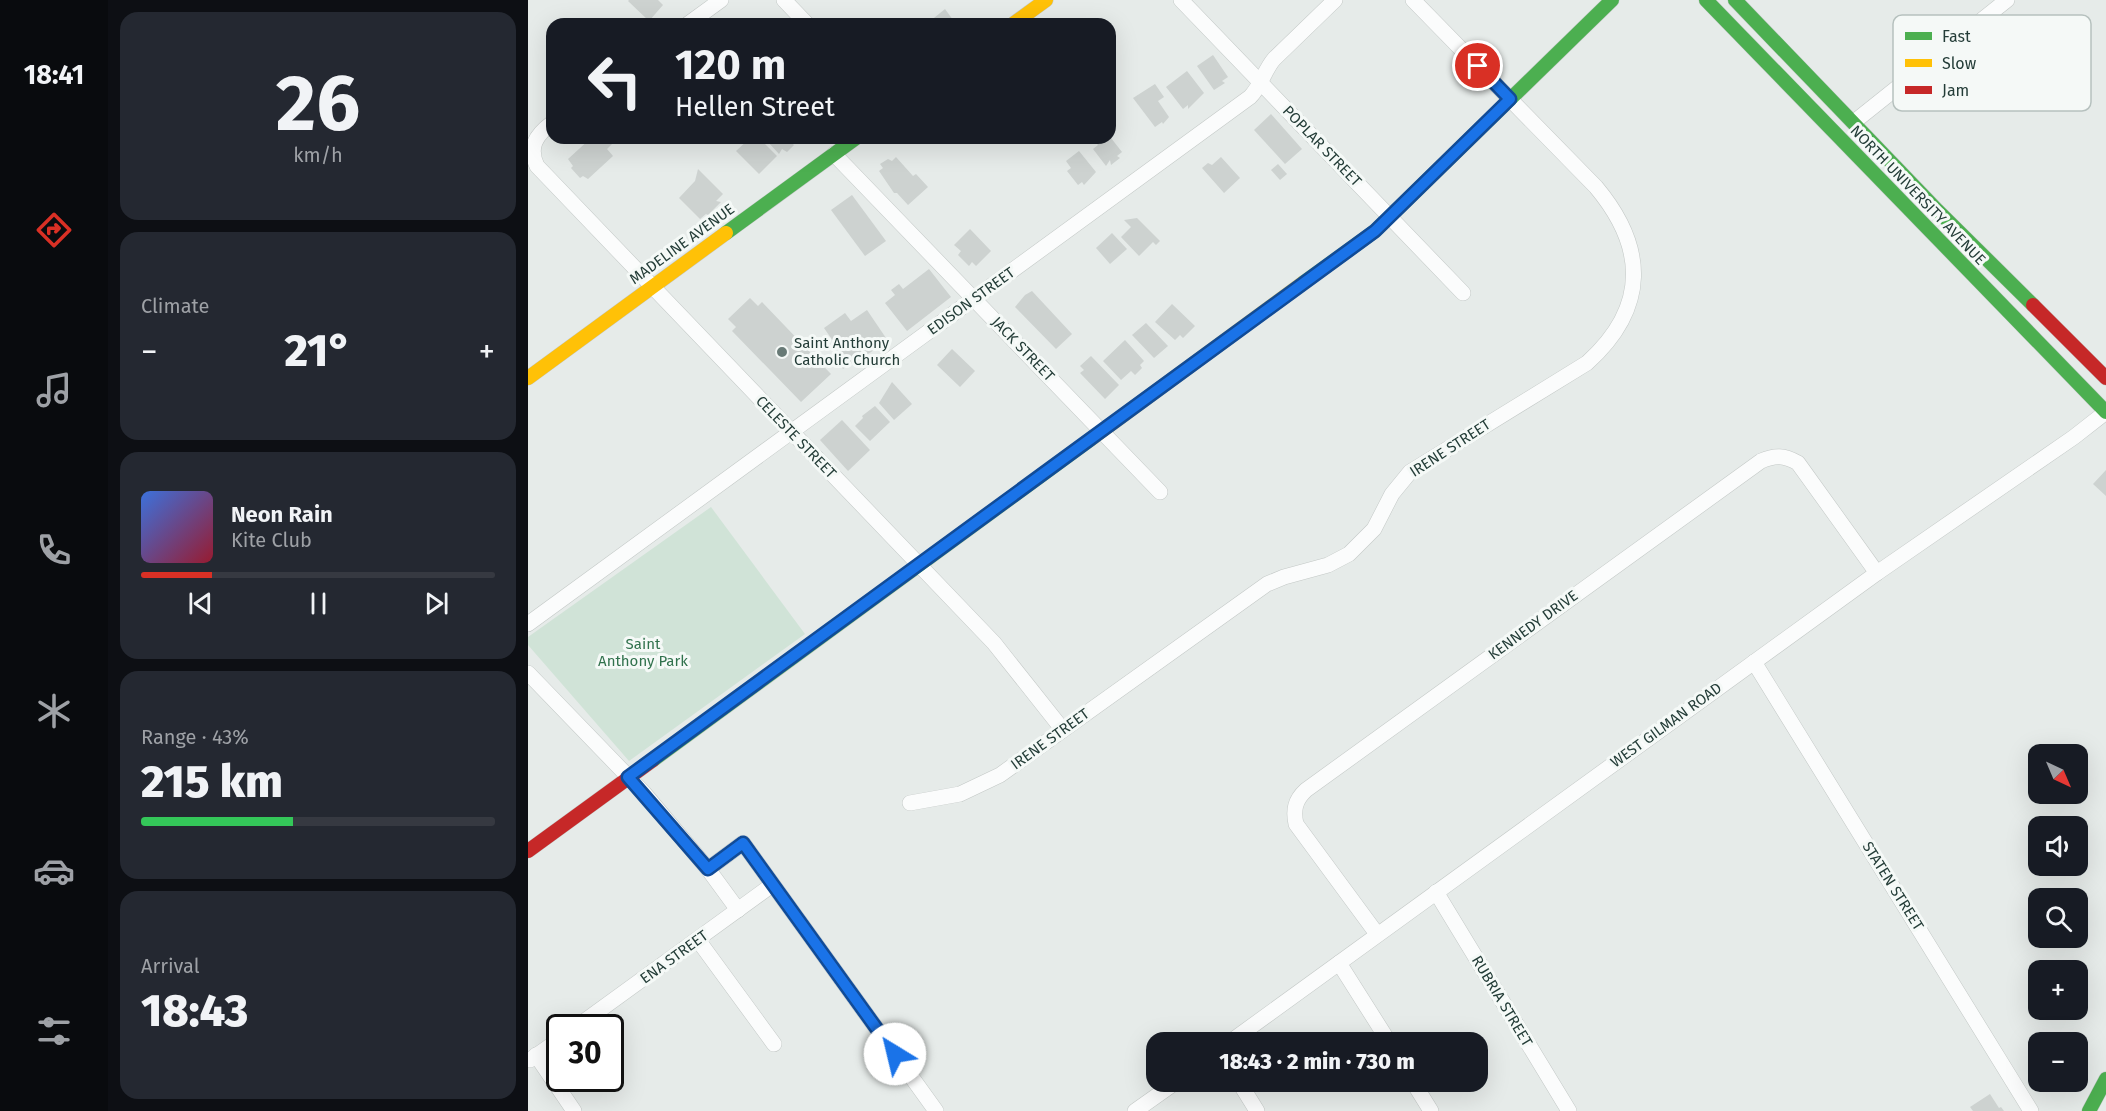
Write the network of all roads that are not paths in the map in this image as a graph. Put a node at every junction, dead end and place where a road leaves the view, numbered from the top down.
1 (721, 0) edge
2 (784, 0) edge
3 (1046, 0) edge
4 (1181, 0) edge
5 (1335, 0) edge
6 (1413, 0) edge
7 (1612, 0) edge
8 (1706, 0) edge
9 (1735, 0) edge
10 (2007, 0) edge
11 (1988, 15) edge
12 (696, 18) edge
13 (801, 18) edge
14 (1021, 18) edge
15 (1261, 83) junction
16 (1893, 91) edge
17 (1510, 99) junction
18 (1854, 122) junction
19 (546, 128) edge
20 (848, 144) edge
21 (834, 154) junction
22 (1390, 216) junction
23 (652, 287) junction
24 (1463, 293) dead end
25 (974, 298) junction
26 (528, 378) edge
27 (2106, 378) edge
28 (2106, 412) edge
29 (1102, 431) junction
30 (791, 432) junction
31 (1160, 492) dead end
32 (919, 564) junction
33 (1877, 573) junction
34 (528, 624) edge
35 (1754, 662) junction
36 (528, 673) edge
37 (1063, 730) junction
38 (628, 777) junction
39 (910, 803) dead end
40 (528, 851) edge
41 (708, 869) junction
42 (772, 885) junction
43 (1436, 892) junction
44 (738, 910) junction
45 (1377, 934) junction
46 (698, 940) junction
47 (1339, 963) junction
48 (595, 1014) edge
49 (1244, 1032) edge
50 (1383, 1032) edge
51 (774, 1044) dead end
52 (546, 1048) edge
53 (532, 1058) edge
54 (2106, 1079) edge
55 (1162, 1092) edge
56 (1245, 1092) edge
57 (1419, 1092) edge
58 (574, 1111) edge
59 (936, 1111) edge
60 (1136, 1111) edge
61 (1257, 1111) edge
62 (1431, 1111) edge
63 (1569, 1111) edge
64 (2031, 1111) edge
65 (2089, 1111) edge

1 - 12 street
2 - 13 street
3 - 14 street
4 - 15 street, POPLAR STREET
5 - 15 street, EDISON STREET
6 - 17 street, IRENE STREET
7 - 17 street
8 - 28 street, NORTH UNIVERSITY AVENUE
9 - 18 street, NORTH UNIVERSITY AVENUE
10 - 11 street
15 - 22 street, POPLAR STREET
15 - 25 street, EDISON STREET
16 - 18 street
17 - 22 street
17 - 37 street, IRENE STREET
18 - 27 street, NORTH UNIVERSITY AVENUE
19 - 23 street, CELESTE STREET
20 - 21 street, MADELINE AVENUE
21 - 23 street, MADELINE AVENUE
21 - 25 street, JACK STREET
22 - 24 street, POPLAR STREET
22 - 29 street
23 - 26 street, MADELINE AVENUE
23 - 30 street, CELESTE STREET
25 - 29 street, JACK STREET
25 - 30 street, EDISON STREET
28 - 33 street, WEST GILMAN ROAD
29 - 31 street, JACK STREET
29 - 32 street
30 - 32 street, CELESTE STREET
30 - 34 street, EDISON STREET
32 - 37 street, CELESTE STREET
32 - 38 street
33 - 35 street, WEST GILMAN ROAD
33 - 45 street, KENNEDY DRIVE
35 - 43 street, WEST GILMAN ROAD
35 - 64 street, STATEN STREET
36 - 38 street
37 - 39 street, IRENE STREET
38 - 40 street
38 - 41 street
41 - 42 street
41 - 44 street
42 - 44 street, ENA STREET
42 - 59 street
43 - 45 street, WEST GILMAN ROAD
43 - 63 street, RUBRIA STREET
44 - 46 street, ENA STREET
45 - 47 street, WEST GILMAN ROAD
46 - 48 street, ENA STREET
46 - 51 street
47 - 49 street, WEST GILMAN ROAD
47 - 50 street
52 - 53 street
53 - 58 street
54 - 65 street
55 - 60 street
56 - 61 street
57 - 62 street

